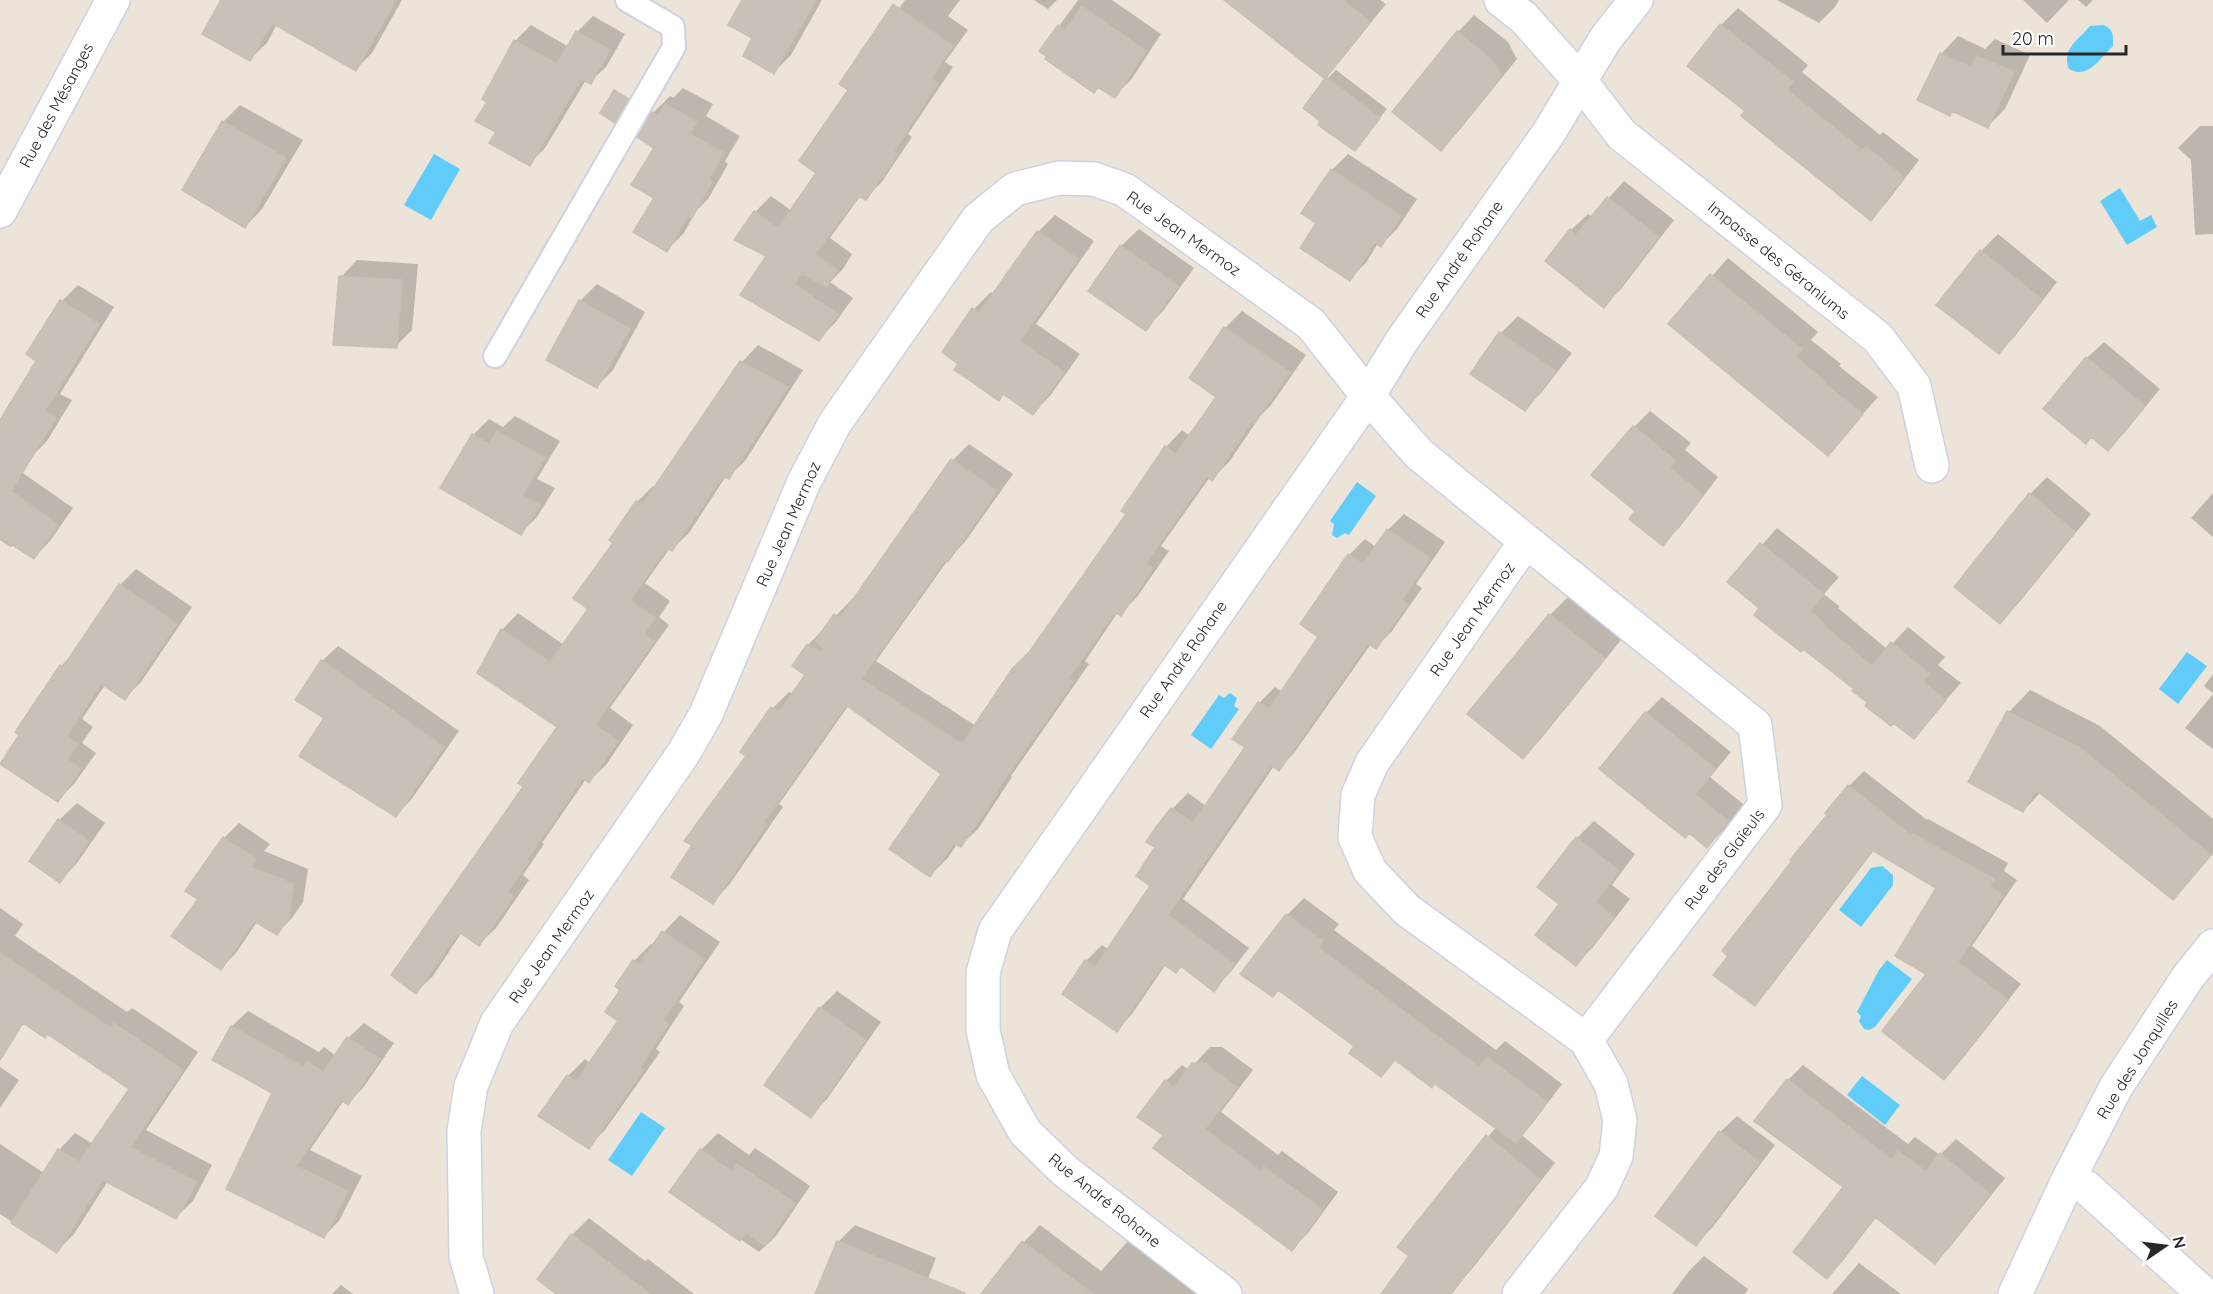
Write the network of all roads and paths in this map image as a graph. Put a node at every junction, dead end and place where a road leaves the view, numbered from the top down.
1 (114, 0) edge
2 (627, 0) edge
3 (1501, 0) edge
4 (1636, 0) edge
5 (1581, 82) junction
6 (0, 211) edge
7 (495, 356) dead end
8 (1368, 396) junction
9 (1932, 466) dead end
10 (1526, 541) junction
11 (2213, 946) edge
12 (1586, 1040) junction
13 (2069, 1178) junction
14 (477, 1294) edge
15 (1225, 1294) edge
16 (1519, 1294) edge
17 (2015, 1294) edge
18 (2204, 1294) edge

1 - 6 street, Rue des Mésanges
2 - 7 lane
3 - 5 street, Impasse des Géraniums
4 - 5 street, Rue André Rohane
5 - 8 street, Rue André Rohane
5 - 9 street, Impasse des Géraniums
8 - 10 street, Rue Jean Mermoz
8 - 14 street, Rue Jean Mermoz
8 - 15 street, Rue André Rohane
10 - 12 street, Rue Jean Mermoz
10 - 12 street, Rue des Glaïeuls
11 - 13 street, Rue des Jonquilles
12 - 16 street, Rue Jean Mermoz
13 - 17 street, Rue des Jonquilles
13 - 18 street

